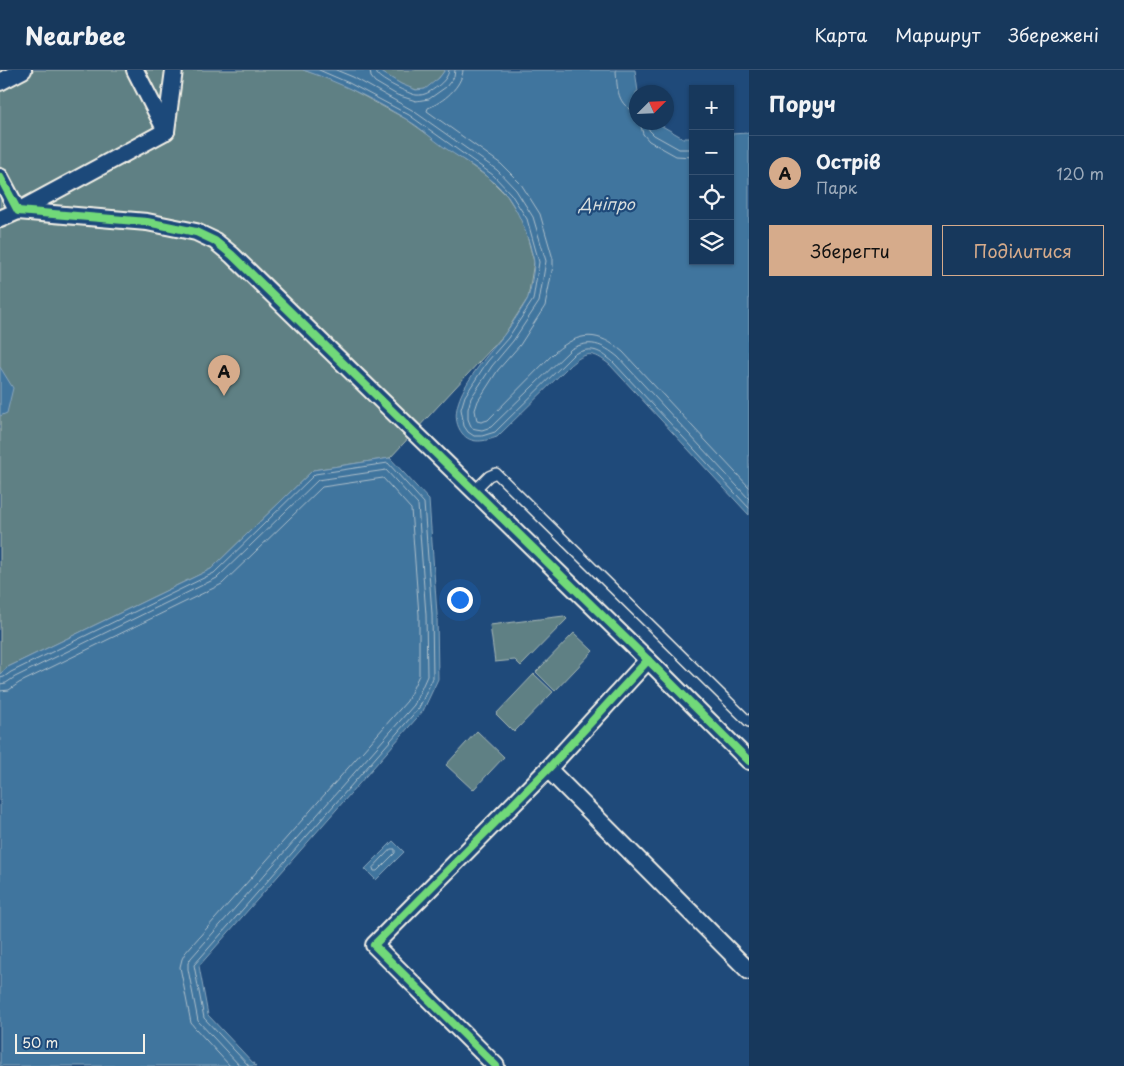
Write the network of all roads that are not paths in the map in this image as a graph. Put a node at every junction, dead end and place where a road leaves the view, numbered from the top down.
1 (23, 70) edge
2 (135, 70) edge
3 (174, 70) edge
4 (0, 82) edge
5 (166, 131) junction
6 (0, 178) edge
7 (18, 212) junction
8 (0, 219) edge
9 (474, 491) junction
10 (648, 660) junction
11 (749, 722) edge
12 (749, 761) edge
13 (548, 769) junction
14 (749, 971) edge
15 (496, 1066) edge

1 - 4 street
2 - 5 street
3 - 5 street
5 - 7 street
6 - 7 street
7 - 8 street
7 - 9 street
9 - 10 street
9 - 11 lane
10 - 12 street
10 - 13 street
13 - 14 street
13 - 15 street

